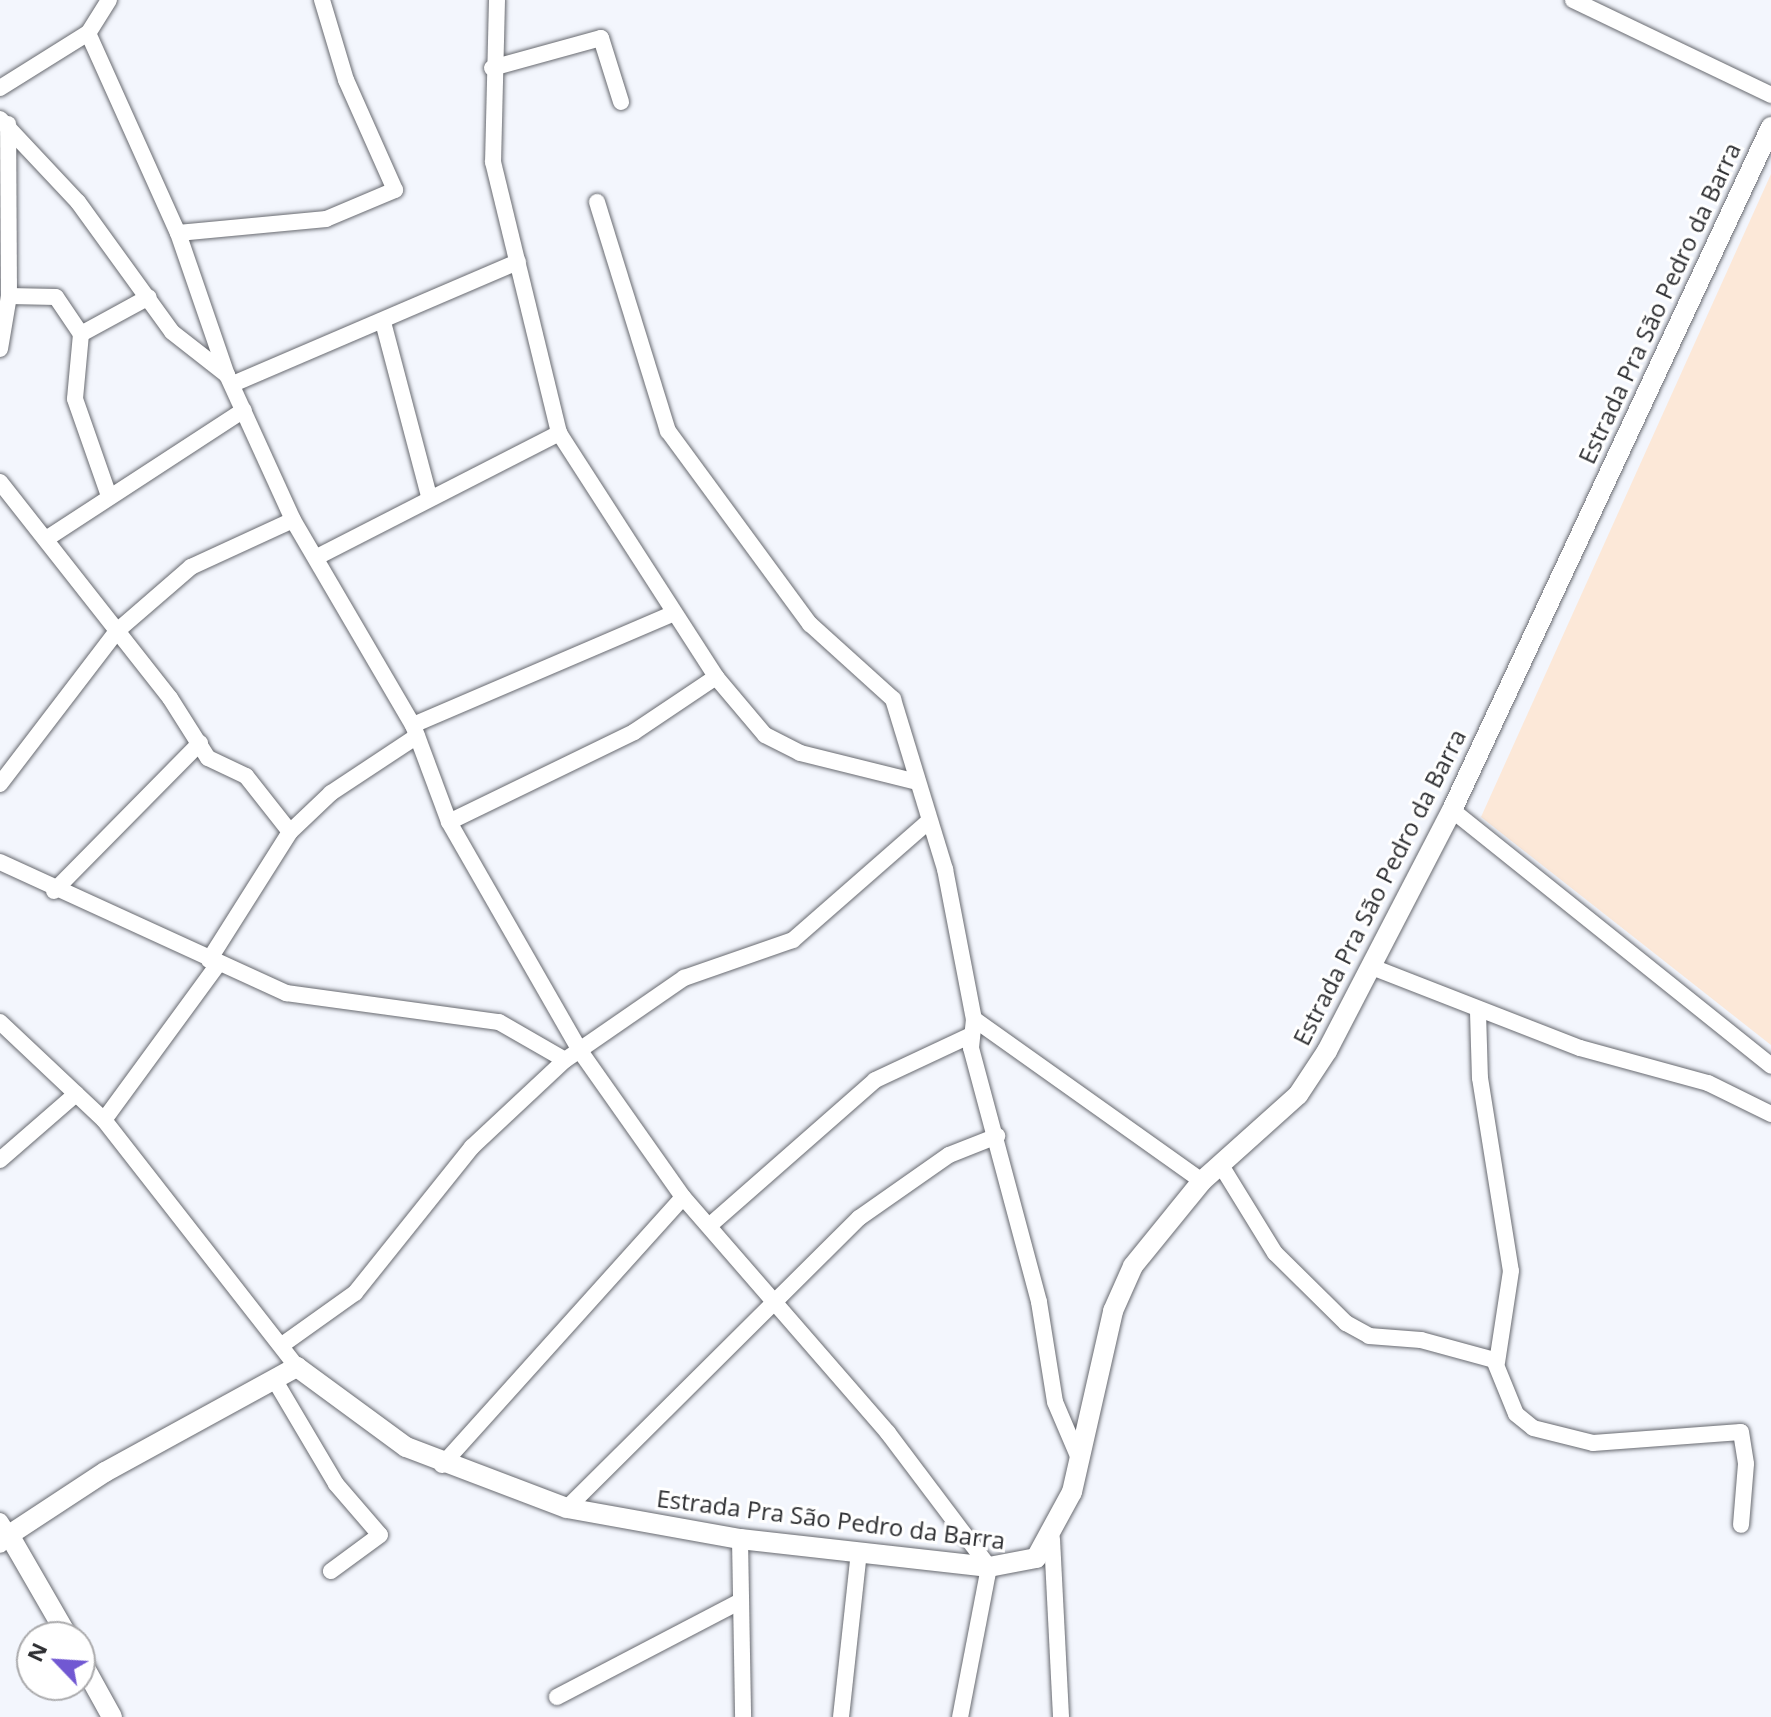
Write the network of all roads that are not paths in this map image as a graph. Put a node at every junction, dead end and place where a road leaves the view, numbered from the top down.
1 (109, 0) edge
2 (322, 0) edge
3 (497, 0) edge
4 (1573, 0) edge
5 (88, 33) junction
6 (492, 68) junction
7 (0, 88) edge
8 (1771, 95) edge
9 (621, 102) dead end
10 (4, 122) edge
11 (1771, 127) edge
12 (597, 202) dead end
13 (178, 233) junction
14 (518, 262) junction
15 (9, 296) junction
16 (149, 297) junction
17 (383, 322) junction
18 (81, 334) junction
19 (0, 349) edge
20 (230, 380) junction
21 (244, 410) junction
22 (559, 433) junction
23 (0, 482) edge
24 (109, 496) junction
25 (429, 496) junction
26 (293, 520) junction
27 (46, 539) junction
28 (319, 556) junction
29 (674, 613) junction
30 (117, 631) junction
31 (716, 677) junction
32 (415, 730) junction
33 (200, 743) junction
34 (917, 782) junction
35 (0, 784) edge
36 (1452, 810) junction
37 (929, 821) junction
38 (449, 822) junction
39 (290, 832) junction
40 (0, 862) edge
41 (54, 891) junction
42 (214, 962) junction
43 (1372, 967) junction
44 (1478, 1012) junction
45 (0, 1022) edge
46 (973, 1027) junction
47 (572, 1056) junction
48 (1771, 1066) edge
49 (76, 1094) junction
50 (1771, 1114) edge
51 (104, 1120) junction
52 (997, 1136) junction
53 (0, 1160) edge
54 (1222, 1167) junction
55 (1202, 1181) junction
56 (683, 1197) junction
57 (709, 1226) junction
58 (773, 1301) junction
59 (282, 1345) junction
60 (1497, 1362) junction
61 (297, 1367) junction
62 (274, 1379) junction
63 (1078, 1456) junction
64 (442, 1465) junction
65 (567, 1508) junction
66 (1741, 1525) dead end
67 (3, 1533) edge
68 (740, 1539) junction
69 (1052, 1539) junction
70 (859, 1552) junction
71 (989, 1567) junction
72 (331, 1571) dead end
73 (739, 1602) junction
74 (58, 1621) edge
75 (96, 1688) edge
76 (557, 1697) dead end
77 (112, 1717) edge
78 (743, 1717) edge
79 (841, 1717) edge
80 (960, 1717) edge
81 (1061, 1717) edge

1 - 5 street
2 - 13 street
3 - 6 street
4 - 8 street
5 - 7 street
5 - 13 street
6 - 9 street
6 - 14 street
10 - 15 street
10 - 16 street
11 - 36 street, Estrada Pra São Pedro da Barra
12 - 34 street
13 - 20 street
14 - 17 street
14 - 22 street
15 - 18 street
15 - 19 street
16 - 18 street
16 - 20 street
17 - 20 street
17 - 25 street
18 - 24 street
20 - 21 street
21 - 24 street
21 - 26 street
22 - 25 street
22 - 29 street
23 - 27 street
24 - 27 street
25 - 28 street
26 - 28 street
26 - 30 street
27 - 30 street
28 - 32 street
29 - 31 street
29 - 32 street
30 - 33 street
30 - 35 street
31 - 34 street
31 - 38 street
32 - 38 street
32 - 39 street
33 - 39 street
33 - 41 street
34 - 37 street
36 - 43 street, Estrada Pra São Pedro da Barra
36 - 48 street
37 - 46 street
37 - 47 street
38 - 47 street
39 - 42 street
40 - 41 street
41 - 42 street
42 - 47 street
42 - 51 street
43 - 44 street
43 - 54 street, Estrada Pra São Pedro da Barra
44 - 50 street
44 - 60 street
45 - 49 street
46 - 52 street
46 - 55 street
46 - 57 street
47 - 56 street
47 - 59 street
49 - 51 street
49 - 53 street
51 - 59 street
52 - 58 street
52 - 63 street
54 - 55 street, Estrada Pra São Pedro da Barra
54 - 60 street
55 - 63 street, Estrada Pra São Pedro da Barra
56 - 57 street
56 - 64 street
57 - 58 street
58 - 65 street
58 - 71 street
59 - 61 street
60 - 66 street
61 - 62 street
61 - 64 street, Estrada Pra São Pedro da Barra
62 - 67 street
62 - 72 street
63 - 69 street, Estrada Pra São Pedro da Barra
64 - 65 street, Estrada Pra São Pedro da Barra
65 - 68 street, Estrada Pra São Pedro da Barra
67 - 74 street
68 - 70 street, Estrada Pra São Pedro da Barra
68 - 73 street
69 - 71 street, Estrada Pra São Pedro da Barra
69 - 81 street
70 - 71 street, Estrada Pra São Pedro da Barra
70 - 79 street
71 - 80 street
73 - 76 street
73 - 78 street
75 - 77 street

